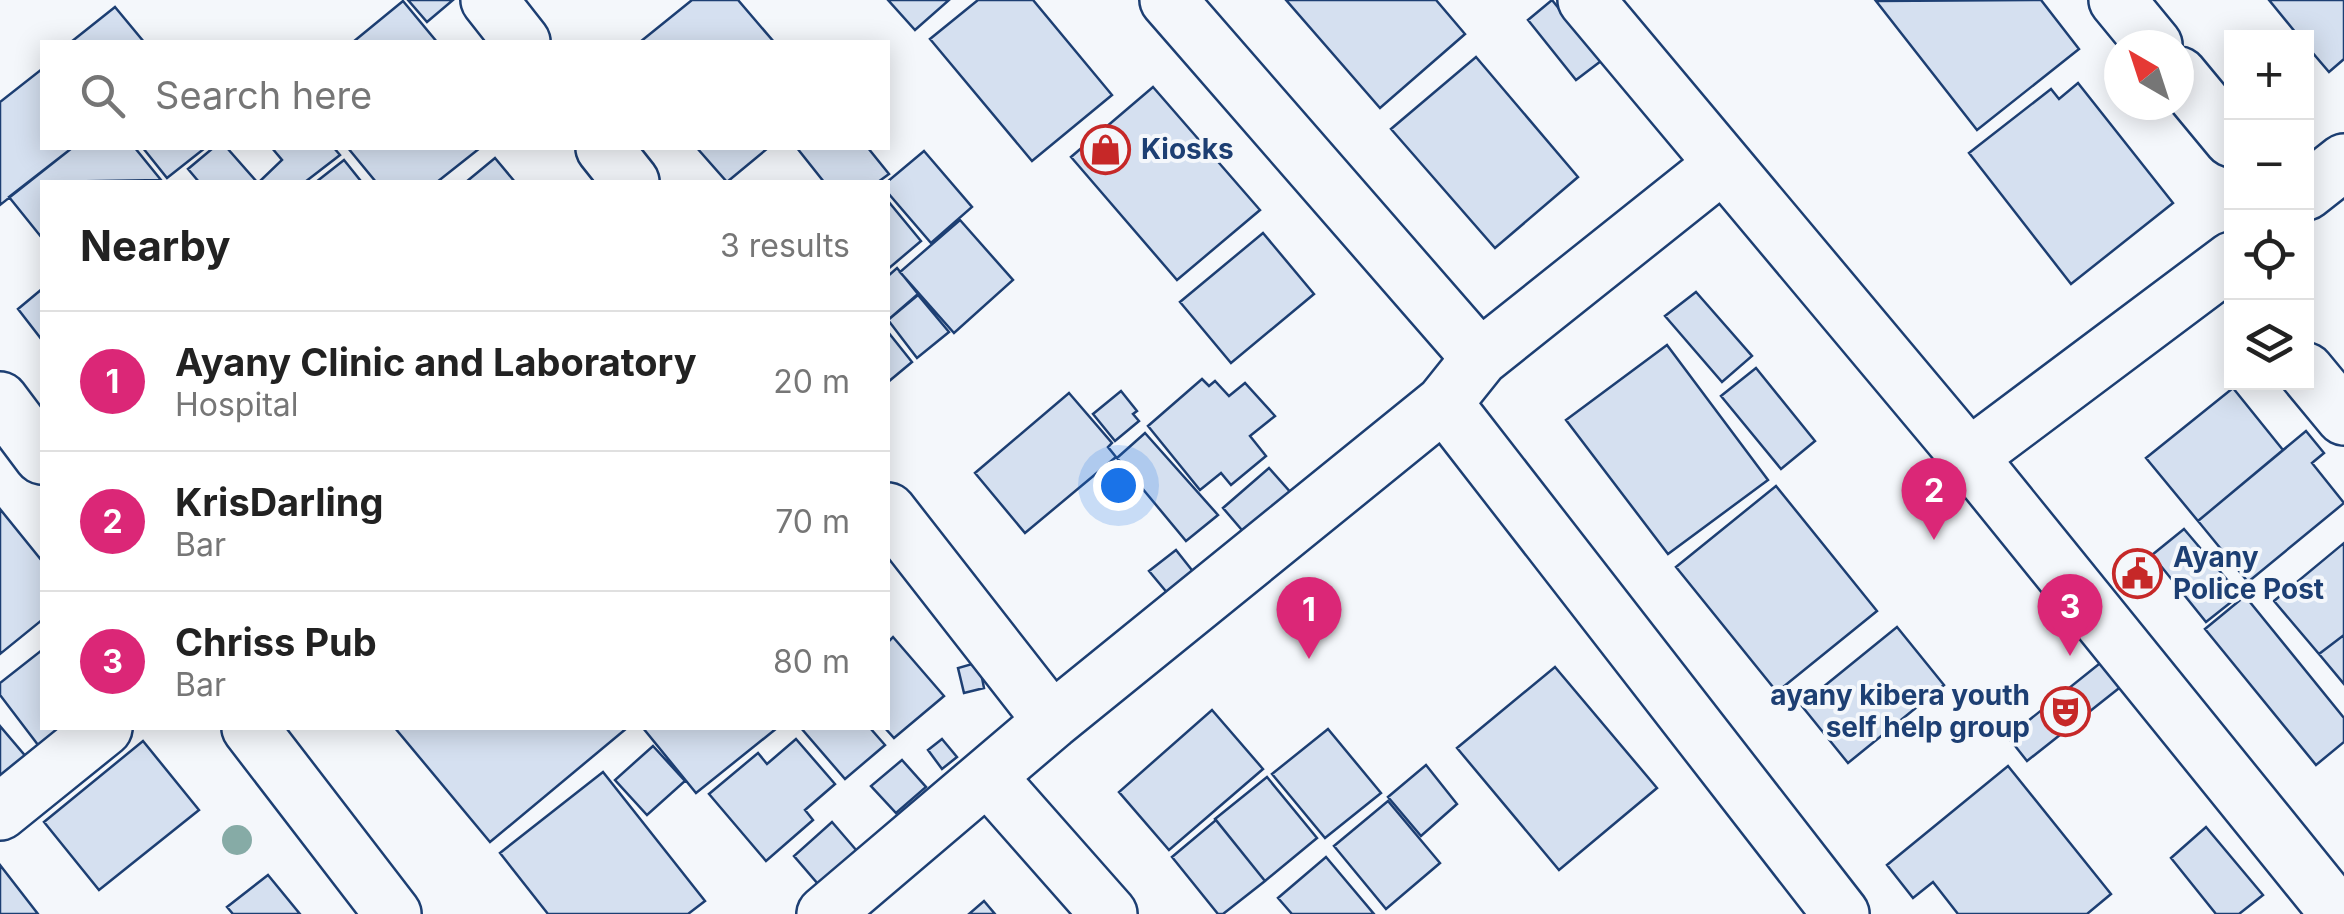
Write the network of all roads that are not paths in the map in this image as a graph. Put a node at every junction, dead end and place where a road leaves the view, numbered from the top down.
1 (489, 0) edge
2 (1168, 0) edge
3 (1586, 0) edge
4 (2117, 0) edge
5 (2142, 30) edge
6 (520, 40) edge
7 (2194, 93) edge
8 (2224, 129) edge
9 (606, 150) edge
10 (2344, 162) edge
11 (1722, 165) junction
12 (629, 180) edge
13 (2314, 186) edge
14 (2224, 273) edge
15 (1480, 358) junction
16 (2314, 381) edge
17 (0, 400) edge
18 (1444, 402) junction
19 (2344, 417) edge
20 (40, 453) edge
21 (1968, 457) junction
22 (890, 514) edge
23 (1052, 722) junction
24 (102, 730) edge
25 (252, 730) edge
26 (988, 777) junction
27 (0, 812) edge
28 (393, 914) edge
29 (825, 914) edge
30 (1109, 914) edge
31 (1841, 914) edge
32 (2339, 914) edge

1 - 6 street
2 - 15 street
3 - 11 street
4 - 5 street
7 - 8 street
9 - 12 street
10 - 13 street
11 - 15 street
11 - 21 street
14 - 21 street
15 - 18 street
16 - 19 street
17 - 20 street
18 - 23 street
18 - 31 street
21 - 32 street
22 - 23 street
23 - 26 street
24 - 27 street
25 - 28 street
26 - 29 street
26 - 30 street

